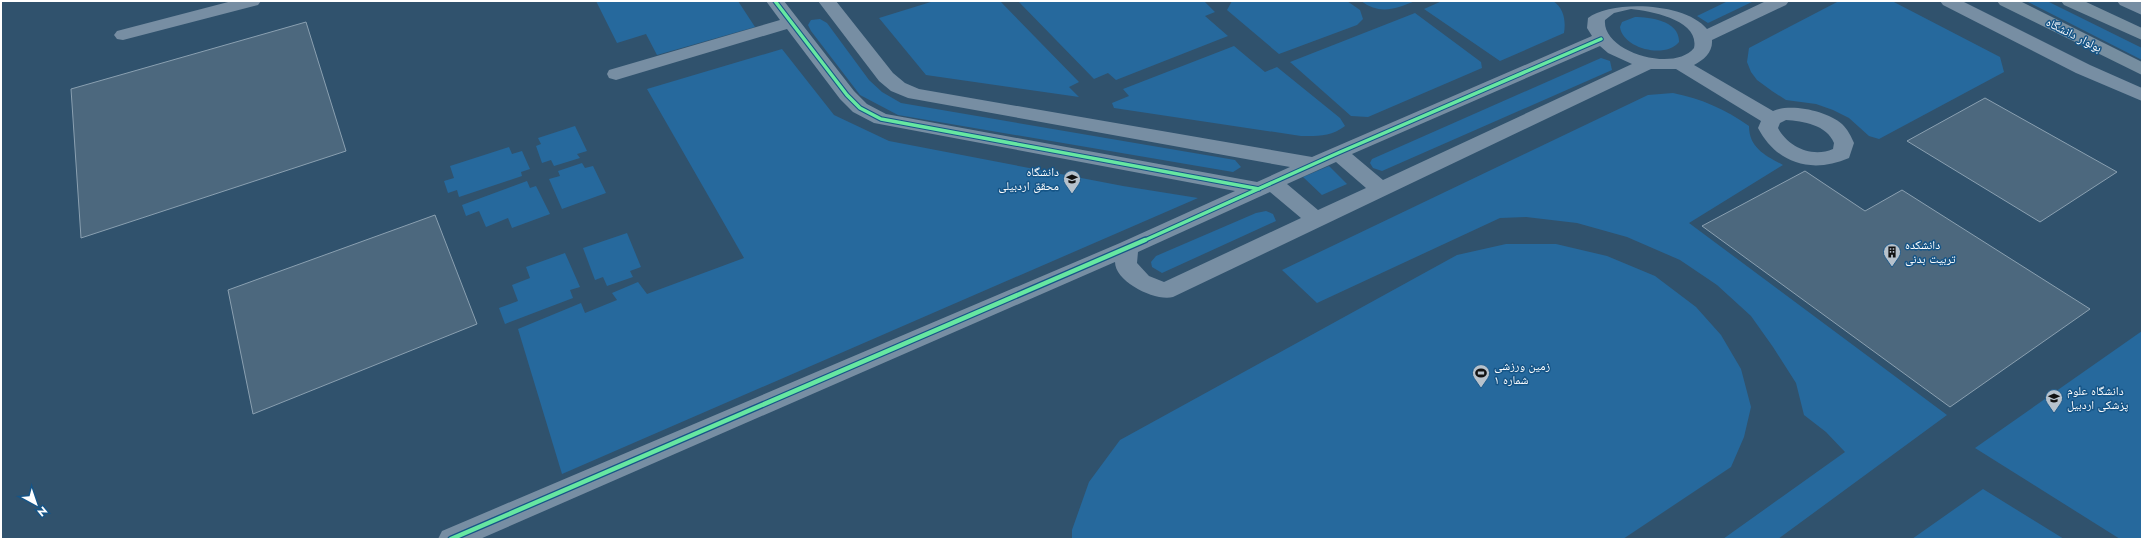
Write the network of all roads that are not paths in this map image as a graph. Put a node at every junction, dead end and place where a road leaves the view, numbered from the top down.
1 (252, 1) edge
2 (776, 1) edge
3 (827, 1) edge
4 (1688, 1) edge
5 (1780, 1) edge
6 (1949, 1) edge
7 (2006, 1) edge
8 (2070, 1) edge
9 (2126, 1) edge
10 (1606, 4) edge
11 (1667, 10) junction
12 (2142, 10) edge
13 (792, 22) junction
14 (123, 35) dead end
15 (2142, 35) edge
16 (1703, 38) junction
17 (1601, 40) junction
18 (1688, 61) junction
19 (1648, 64) junction
20 (2142, 70) edge
21 (616, 74) dead end
22 (2142, 95) edge
23 (1778, 117) dead end
24 (1338, 153) junction
25 (1313, 164) junction
26 (1266, 186) junction
27 (1381, 189) junction
28 (1316, 220) junction
29 (1128, 248) junction
30 (451, 539) edge

1 - 14 street
2 - 13 street
3 - 25 street
4 - 11 street
5 - 16 street
6 - 22 street
7 - 20 main road, بولوار دانشگاه
8 - 15 main road
9 - 12 street
10 - 11 street
10 - 17 street
11 - 16 street
13 - 21 street
13 - 26 street
16 - 18 street
17 - 19 street
17 - 24 street
18 - 19 street
18 - 23 street
19 - 27 street
24 - 25 street
24 - 27 street
25 - 26 street
26 - 28 street
26 - 29 street
27 - 28 street
28 - 29 street
29 - 30 street

